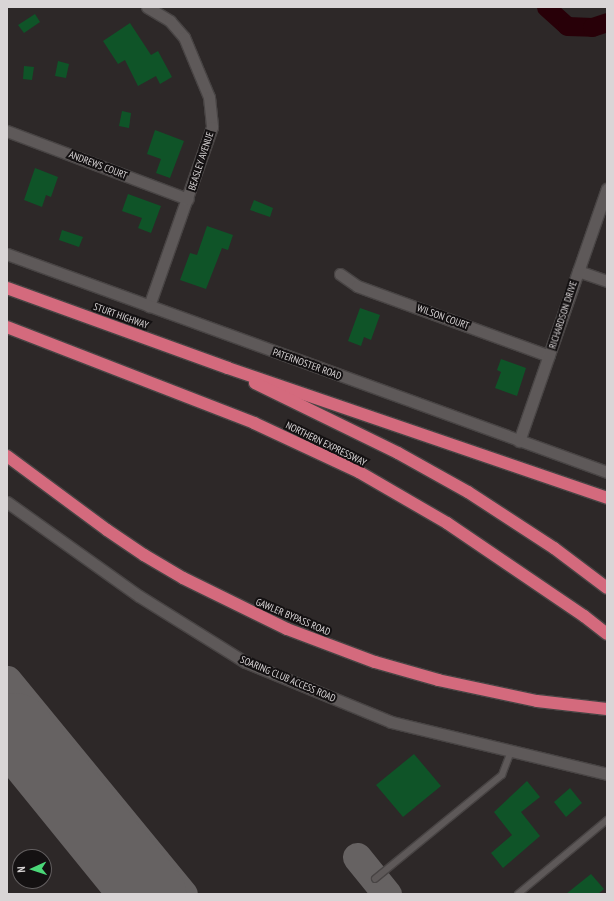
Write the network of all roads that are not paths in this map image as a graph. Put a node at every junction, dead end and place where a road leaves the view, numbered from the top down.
1 (147, 7) edge
2 (7, 131) edge
3 (607, 189) edge
4 (188, 199) junction
5 (7, 254) edge
6 (578, 271) junction
7 (340, 274) dead end
8 (607, 281) edge
9 (7, 288) edge
10 (149, 306) junction
11 (7, 327) edge
12 (549, 356) junction
13 (228, 368) junction
14 (519, 441) junction
15 (7, 456) edge
16 (607, 472) edge
17 (607, 498) edge
18 (7, 502) edge
19 (607, 588) edge
20 (607, 634) edge
21 (607, 709) edge
22 (511, 752) junction
23 (607, 774) edge
24 (607, 820) edge
25 (376, 879) dead end
26 (518, 894) edge

1 - 4 street, BEASLEY AVENUE
2 - 4 street, ANDREWS COURT
3 - 6 street, RICHARDSON DRIVE
4 - 10 street, BEASLEY AVENUE
5 - 10 street, PATERNOSTER ROAD
6 - 8 street
6 - 12 street, RICHARDSON DRIVE
7 - 12 street, WILSON COURT
9 - 13 highway, STURT HIGHWAY
10 - 14 street, PATERNOSTER ROAD
11 - 20 highway, NORTHERN EXPRESSWAY
12 - 14 street, RICHARDSON DRIVE
13 - 17 highway
13 - 19 highway
14 - 16 street, PATERNOSTER ROAD
15 - 21 highway, GAWLER BYPASS ROAD
18 - 22 street, SOARING CLUB ACCESS ROAD
22 - 23 street, SOARING CLUB ACCESS ROAD
22 - 25 lane
24 - 26 lane

